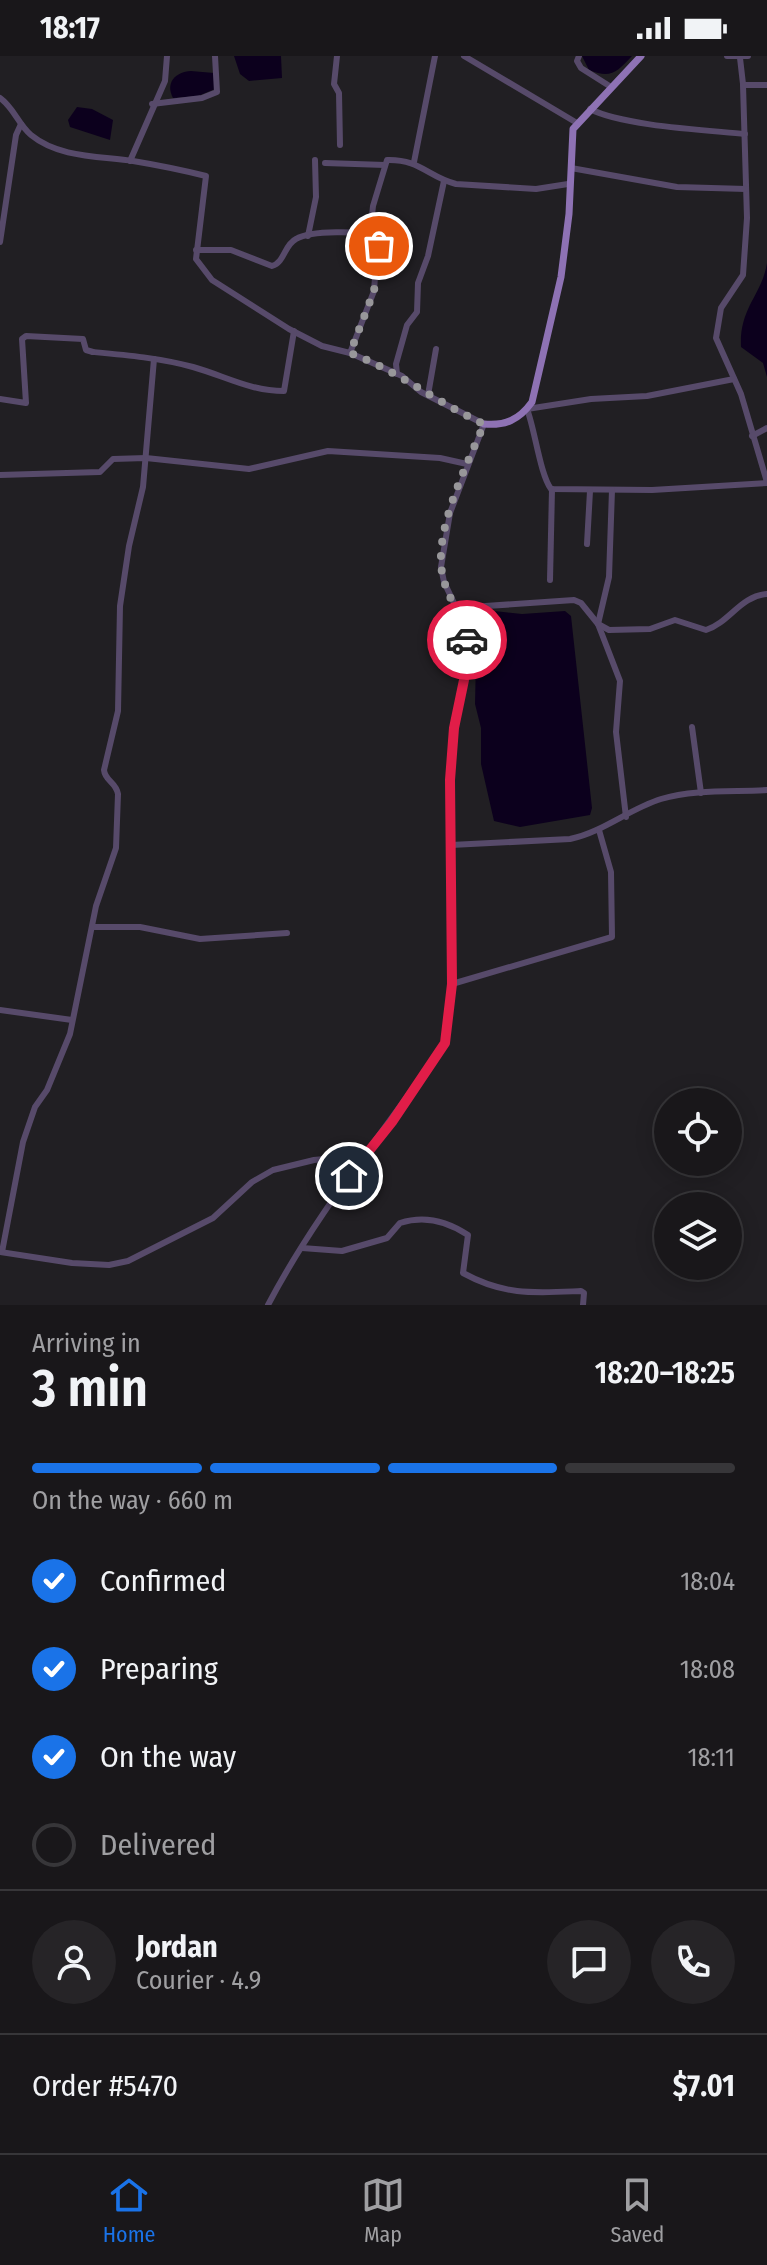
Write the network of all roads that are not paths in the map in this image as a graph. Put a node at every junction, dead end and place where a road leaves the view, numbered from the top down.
1 (167, 56) edge
2 (215, 56) edge
3 (337, 56) edge
4 (435, 56) edge
5 (464, 56) edge
6 (579, 56) edge
7 (641, 56) edge
8 (727, 56) edge
9 (744, 57) edge
10 (743, 84) junction
11 (767, 85) edge
12 (611, 87) junction
13 (0, 98) edge
14 (152, 104) junction
15 (590, 109) junction
16 (577, 123) junction
17 (21, 124) junction
18 (745, 134) junction
19 (340, 145) dead end
20 (315, 160) dead end
21 (130, 161) junction
22 (414, 162) junction
23 (325, 163) dead end
24 (385, 165) junction
25 (571, 168) junction
26 (444, 181) junction
27 (568, 184) junction
28 (746, 189) junction
29 (370, 234) junction
30 (308, 236) junction
31 (0, 242) edge
32 (196, 250) junction
33 (294, 331) junction
34 (436, 349) dead end
35 (350, 353) junction
36 (154, 359) junction
37 (397, 374) junction
38 (734, 379) junction
39 (428, 395) junction
40 (0, 399) edge
41 (527, 409) junction
42 (484, 424) junction
43 (767, 428) edge
44 (752, 436) junction
45 (146, 458) junction
46 (467, 464) junction
47 (0, 475) edge
48 (767, 482) edge
49 (552, 489) junction
50 (612, 490) junction
51 (590, 491) junction
52 (587, 544) dead end
53 (550, 580) dead end
54 (767, 594) edge
55 (457, 608) junction
56 (598, 624) junction
57 (692, 727) dead end
58 (767, 790) edge
59 (701, 793) junction
60 (626, 817) junction
61 (599, 830) junction
62 (451, 845) junction
63 (93, 927) junction
64 (287, 933) dead end
65 (452, 984) junction
66 (0, 1010) edge
67 (72, 1020) junction
68 (364, 1155) junction
69 (302, 1248) junction
70 (1, 1252) edge
71 (268, 1305) edge
72 (583, 1305) edge

1 - 14 street
2 - 14 street
3 - 19 street
4 - 22 street
5 - 16 street
6 - 12 street
7 - 12 main road
8 - 9 street
9 - 10 street
10 - 11 street
10 - 18 street
12 - 15 main road
13 - 17 street
14 - 21 street
15 - 16 main road
15 - 18 street
16 - 25 main road
17 - 21 street
17 - 31 street
18 - 28 street
20 - 30 street
21 - 32 street
22 - 24 street
22 - 26 street
23 - 24 street
24 - 29 street
25 - 27 main road
25 - 28 street
26 - 27 street
26 - 37 street
27 - 41 main road
28 - 38 street
29 - 30 street
29 - 35 street
30 - 32 street
32 - 33 street
33 - 35 street
33 - 36 street
34 - 39 street
35 - 37 street
36 - 40 street
36 - 45 street
37 - 39 street
38 - 41 street
38 - 44 street
39 - 42 street
41 - 42 main road
41 - 49 street
42 - 46 street
43 - 44 street
44 - 48 street
45 - 46 street
45 - 47 street
45 - 63 street
46 - 55 street
48 - 50 street
49 - 51 street
49 - 53 street
50 - 51 street
50 - 56 street
51 - 52 street
54 - 56 street
55 - 56 street
55 - 62 street
56 - 60 street
57 - 59 street
58 - 59 street
59 - 60 street
60 - 61 street
61 - 62 street
61 - 65 street
62 - 65 street
63 - 64 street
63 - 67 street
65 - 68 street
66 - 67 street
67 - 70 street
68 - 69 street
68 - 70 street
69 - 71 street
69 - 72 street

